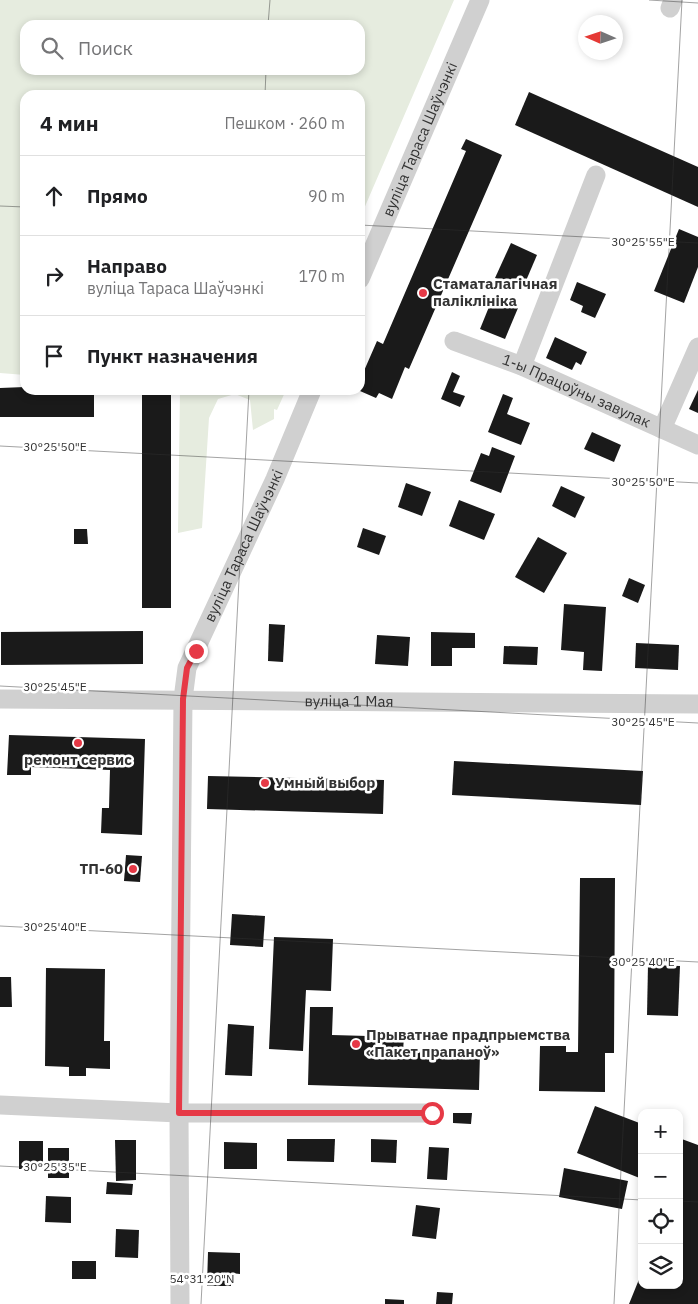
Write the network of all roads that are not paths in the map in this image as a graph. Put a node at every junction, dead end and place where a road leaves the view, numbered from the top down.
1 (480, 0) edge
2 (596, 174) dead end
3 (365, 267) edge
4 (454, 341) dead end
5 (698, 346) edge
6 (522, 366) junction
7 (310, 395) edge
8 (662, 429) junction
9 (698, 444) edge
10 (0, 699) edge
11 (183, 699) junction
12 (698, 704) edge
13 (0, 1105) edge
14 (179, 1113) junction
15 (432, 1113) dead end
16 (180, 1304) edge

1 - 3 street, вуліца Тараса Шаўчэнкі
2 - 6 street
4 - 6 street, 1-ы Працоўны завулак
5 - 8 street
6 - 8 street, 1-ы Працоўны завулак
7 - 11 street, вуліца Тараса Шаўчэнкі
8 - 9 street, 1-ы Працоўны завулак
10 - 11 street, вуліца 1 Мая
11 - 12 street, вуліца 1 Мая
11 - 14 street, вуліца Тараса Шаўчэнкі
13 - 14 street
14 - 15 street
14 - 16 street, вуліца Тараса Шаўчэнкі

